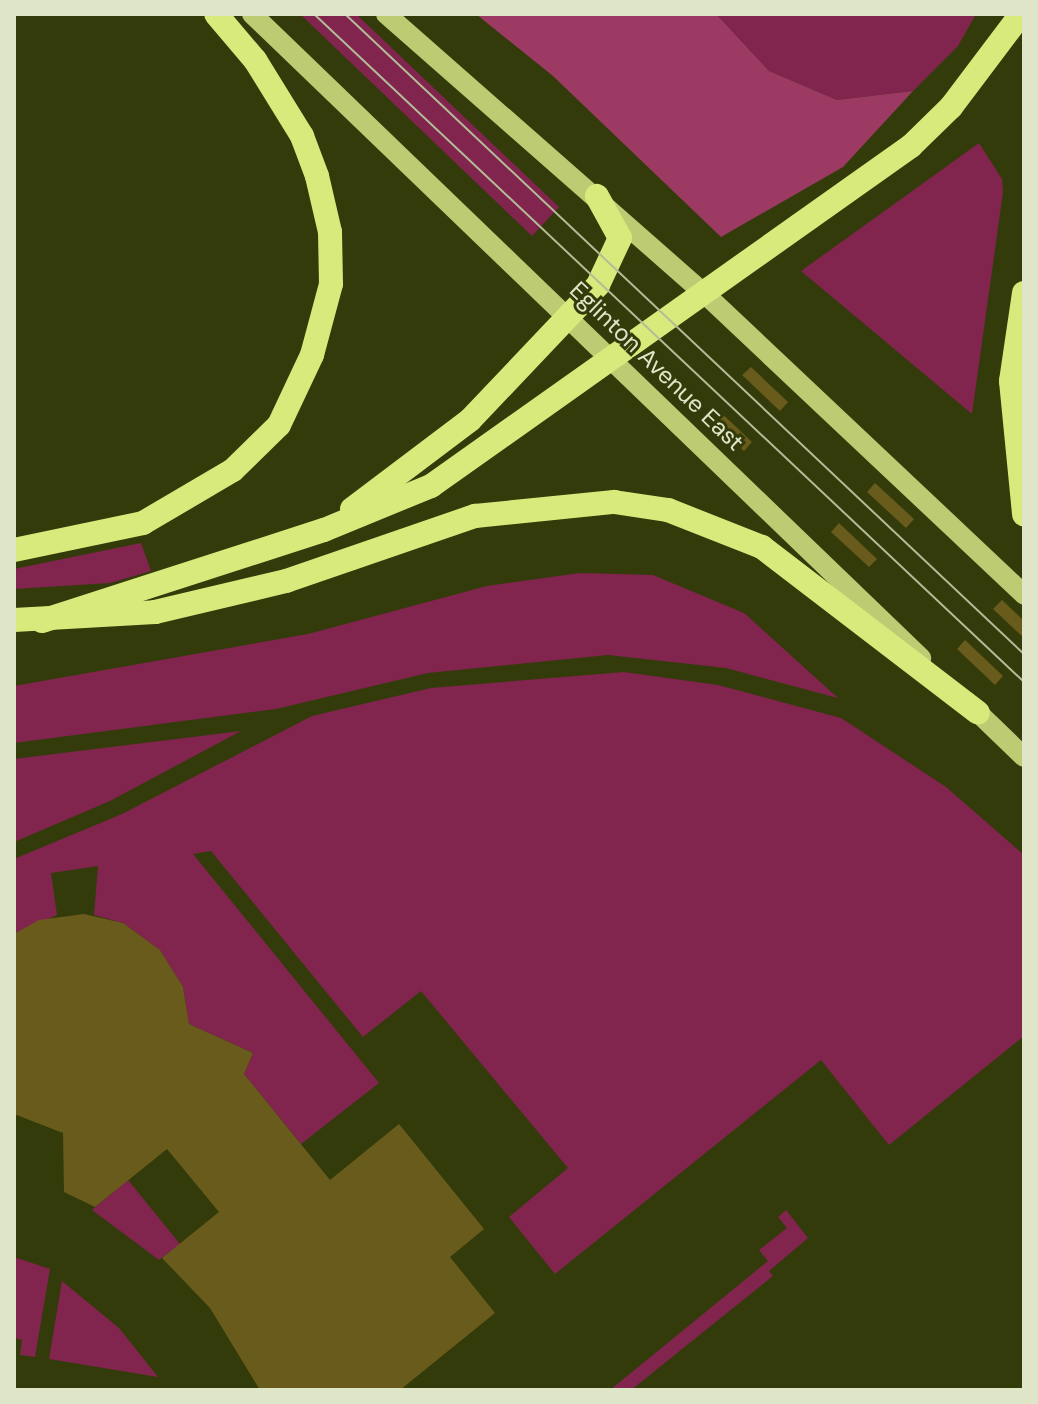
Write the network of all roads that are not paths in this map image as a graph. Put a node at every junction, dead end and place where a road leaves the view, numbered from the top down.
1 (216, 14) edge
2 (252, 14) edge
3 (386, 14) edge
4 (1021, 14) edge
5 (597, 196) junction
6 (704, 293) junction
7 (1024, 293) edge
8 (570, 316) junction
9 (613, 359) junction
10 (1024, 514) edge
11 (324, 530) junction
12 (14, 550) edge
13 (1024, 595) edge
14 (14, 620) edge
15 (42, 621) junction
16 (978, 713) junction
17 (1024, 757) edge

1 - 12 highway
2 - 8 main road, Eglinton Avenue East
3 - 5 main road
4 - 6 highway
5 - 6 main road
5 - 8 highway
6 - 9 highway
6 - 13 main road
7 - 10 highway
8 - 9 main road, Eglinton Avenue East
8 - 11 highway
9 - 11 highway
9 - 16 main road, Eglinton Avenue East
11 - 15 highway
14 - 15 highway
15 - 16 highway
16 - 17 main road, Eglinton Avenue East

